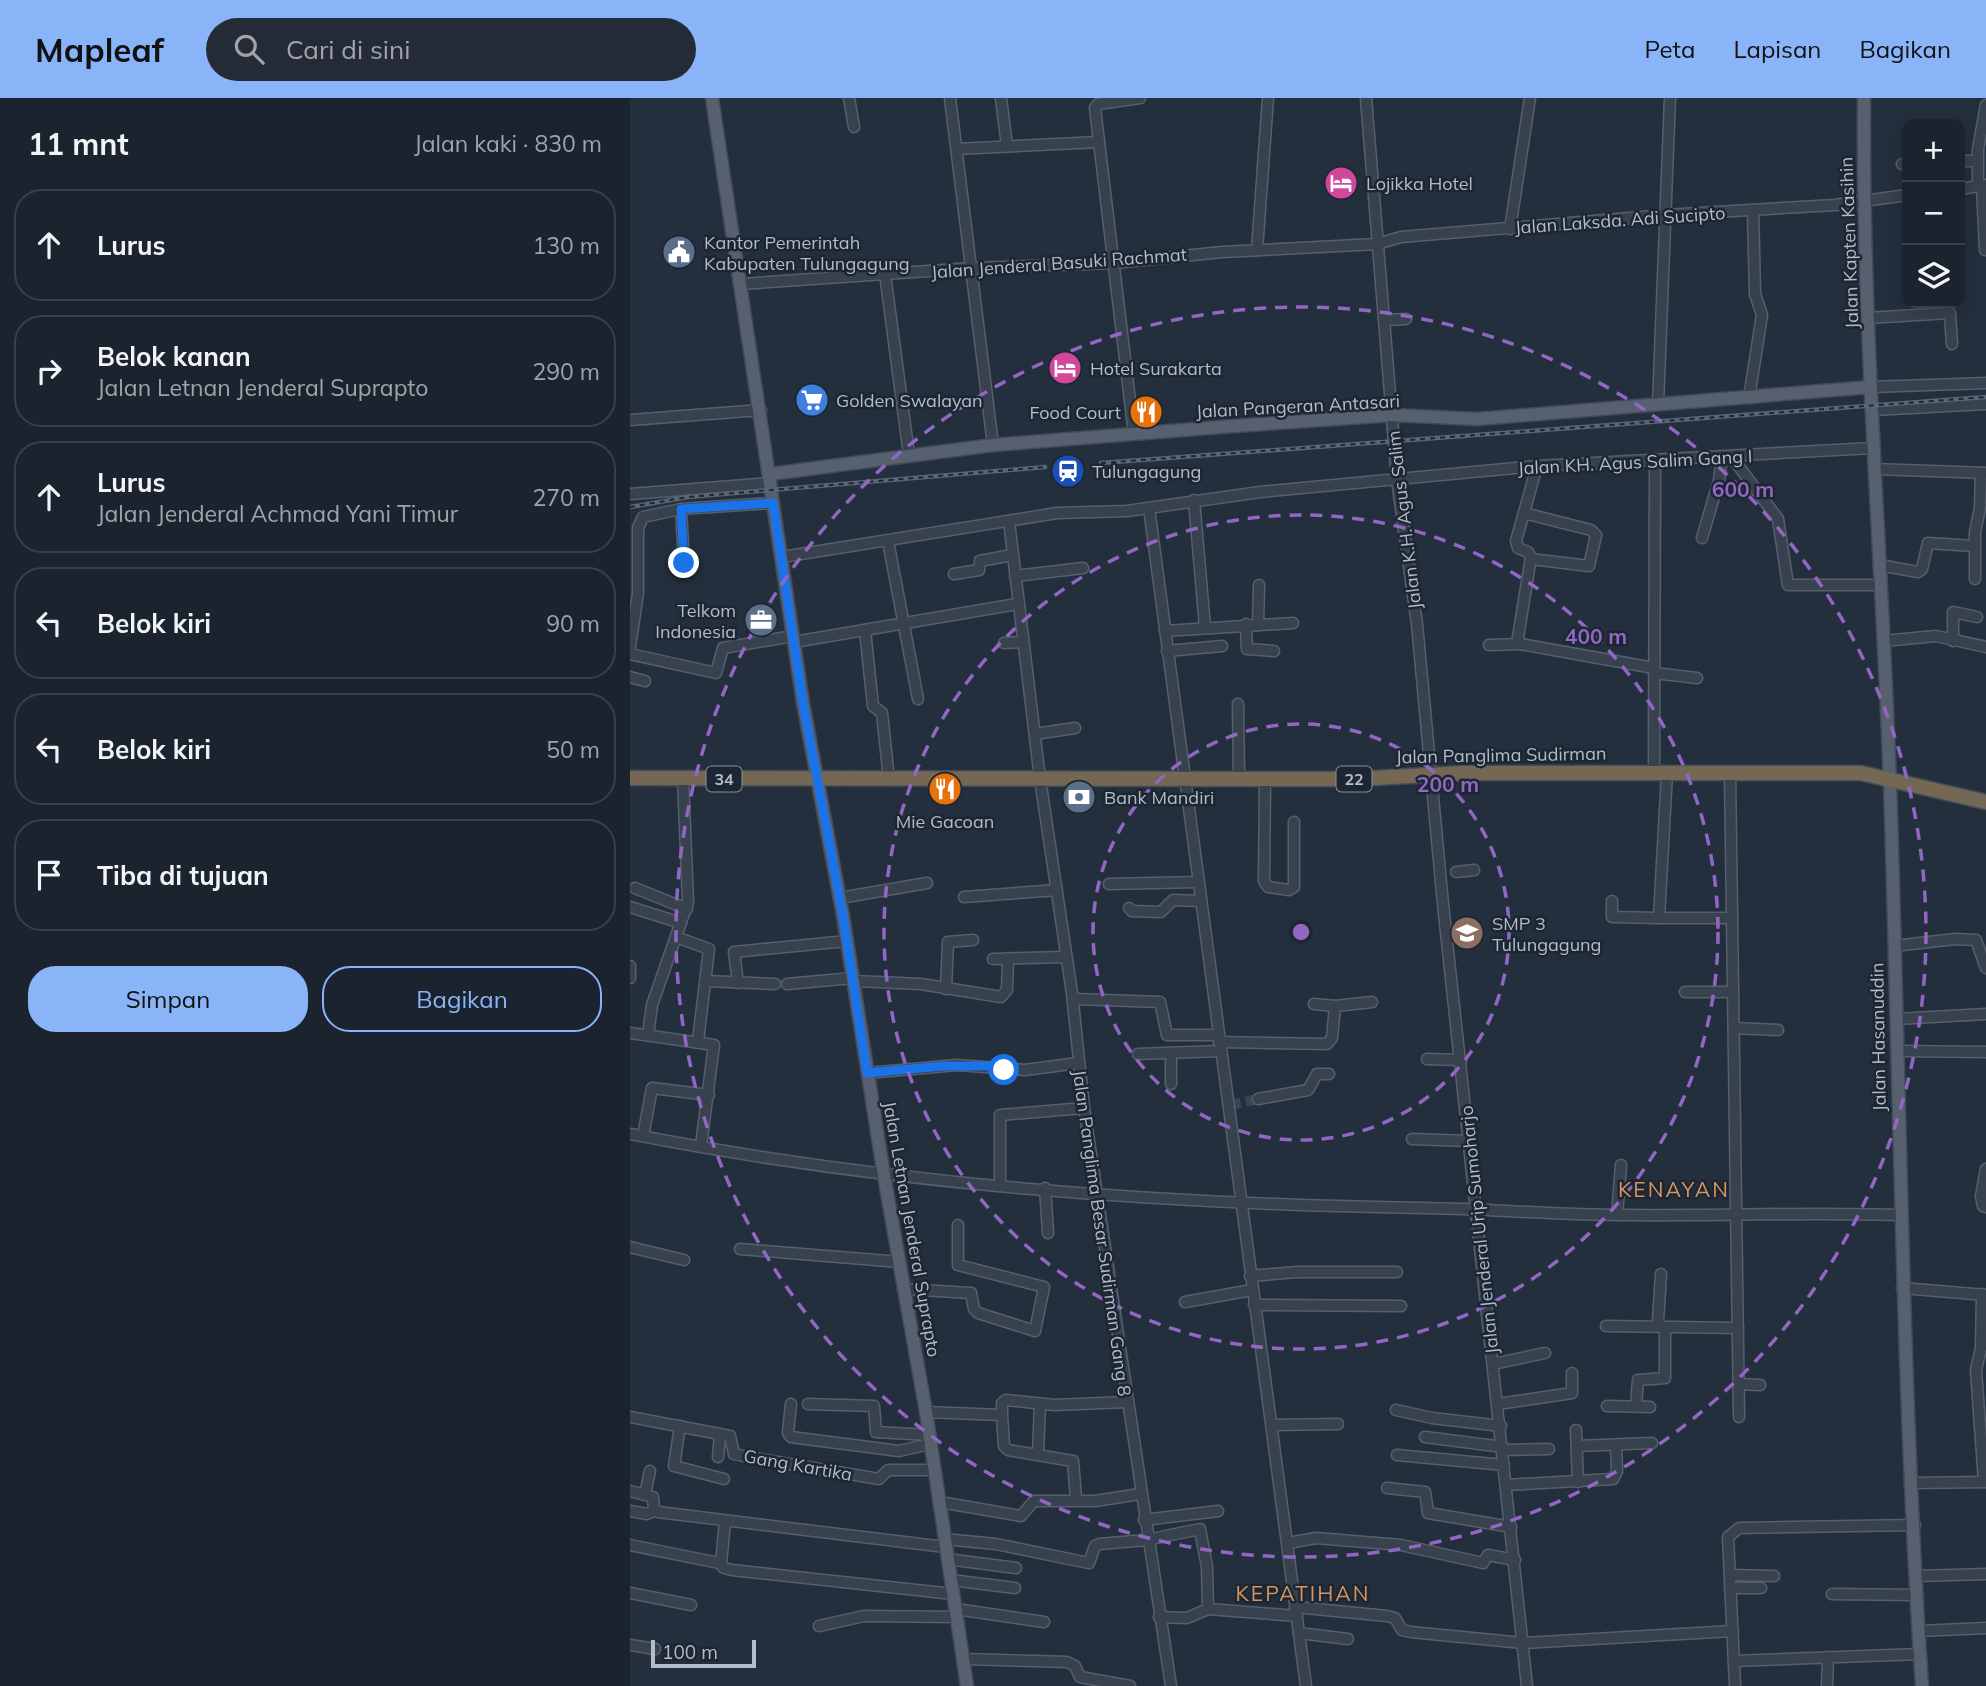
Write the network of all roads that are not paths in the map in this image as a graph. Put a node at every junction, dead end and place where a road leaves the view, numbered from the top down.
1 (712, 98) edge
2 (849, 98) edge
3 (950, 98) edge
4 (1001, 98) edge
5 (1140, 98) edge
6 (1268, 98) edge
7 (1366, 98) edge
8 (1530, 98) edge
9 (1670, 98) edge
10 (1864, 98) edge
11 (1986, 104) edge
12 (854, 127) dead end
13 (1099, 142) junction
14 (1007, 146) junction
15 (957, 149) junction
16 (1978, 161) junction
17 (1965, 162) edge
18 (1982, 186) edge
19 (1902, 196) edge
20 (1864, 201) junction
21 (1753, 210) junction
22 (1665, 215) junction
23 (1510, 229) junction
24 (1377, 244) junction
25 (1257, 250) junction
26 (1985, 250) edge
27 (1115, 263) junction
28 (972, 268) junction
29 (885, 274) junction
30 (742, 284) junction
31 (1868, 318) junction
32 (1406, 319) dead end
33 (1385, 320) junction
34 (1952, 344) dead end
35 (1986, 383) edge
36 (1871, 387) junction
37 (1749, 398) junction
38 (1658, 404) junction
39 (1986, 404) edge
40 (761, 410) junction
41 (1873, 410) junction
42 (1393, 415) junction
43 (630, 420) edge
44 (1134, 434) junction
45 (993, 445) junction
46 (1873, 448) junction
47 (909, 455) junction
48 (1727, 457) junction
49 (1655, 459) junction
50 (1537, 466) junction
51 (1874, 469) junction
52 (1983, 473) edge
53 (770, 478) junction
54 (1397, 480) junction
55 (630, 494) edge
56 (1194, 500) junction
57 (773, 503) junction
58 (1149, 508) junction
59 (681, 509) junction
60 (1524, 513) junction
61 (643, 516) junction
62 (630, 519) edge
63 (1009, 521) junction
64 (1702, 538) dead end
65 (888, 541) junction
66 (1978, 549) edge
67 (1013, 555) junction
68 (782, 557) junction
69 (1531, 559) junction
70 (684, 563) dead end
71 (1879, 565) junction
72 (1083, 568) dead end
73 (954, 575) dead end
74 (1015, 576) junction
75 (1975, 579) dead end
76 (1880, 584) junction
77 (1259, 586) dead end
78 (1017, 604) junction
79 (1977, 617) dead end
80 (904, 621) junction
81 (1293, 623) dead end
82 (1246, 624) junction
83 (1258, 625) junction
84 (1205, 627) junction
85 (865, 630) junction
86 (1165, 631) junction
87 (631, 635) edge
88 (793, 639) junction
89 (1883, 641) junction
90 (1952, 641) junction
91 (1023, 642) junction
92 (1004, 643) dead end
93 (1489, 645) dead end
94 (1520, 645) junction
95 (1222, 646) dead end
96 (630, 647) edge
97 (1986, 648) edge
98 (1167, 651) junction
99 (1274, 651) dead end
100 (630, 654) edge
101 (1654, 671) junction
102 (630, 677) edge
103 (1697, 678) dead end
104 (645, 681) dead end
105 (918, 699) dead end
106 (1238, 704) dead end
107 (1075, 728) dead end
108 (1035, 734) junction
109 (1730, 772) junction
110 (1661, 773) junction
111 (1432, 774) junction
112 (630, 778) edge
113 (683, 778) junction
114 (1265, 778) junction
115 (817, 779) junction
116 (890, 779) junction
117 (1041, 779) junction
118 (1185, 779) junction
119 (1239, 779) junction
120 (1890, 780) junction
121 (1986, 803) edge
122 (1294, 822) dead end
123 (1474, 870) dead end
124 (1457, 872) dead end
125 (1198, 882) junction
126 (927, 883) dead end
127 (1109, 884) dead end
128 (635, 888) dead end
129 (1057, 890) junction
130 (964, 897) dead end
131 (840, 898) junction
132 (1200, 901) junction
133 (1612, 901) dead end
134 (630, 907) edge
135 (687, 908) junction
136 (1129, 908) dead end
137 (1659, 918) junction
138 (1732, 919) junction
139 (681, 923) junction
140 (676, 937) junction
141 (973, 940) dead end
142 (847, 942) junction
143 (1894, 946) junction
144 (1065, 957) junction
145 (1008, 958) junction
146 (993, 959) dead end
147 (630, 966) edge
148 (1986, 968) edge
149 (630, 978) edge
150 (853, 979) junction
151 (706, 981) junction
152 (738, 983) junction
153 (775, 984) dead end
154 (787, 984) dead end
155 (946, 989) junction
156 (1685, 992) dead end
157 (1733, 992) junction
158 (1073, 999) junction
159 (1372, 1002) dead end
160 (1314, 1004) dead end
161 (1335, 1006) junction
162 (1986, 1014) edge
163 (1896, 1019) junction
164 (1734, 1028) junction
165 (1778, 1030) dead end
166 (630, 1033) edge
167 (648, 1035) junction
168 (698, 1041) junction
169 (1219, 1043) junction
170 (1896, 1051) junction
171 (1986, 1052) edge
172 (1171, 1053) junction
173 (1138, 1054) dead end
174 (1427, 1059) dead end
175 (1461, 1060) junction
176 (1078, 1063) junction
177 (867, 1073) junction
178 (1329, 1074) dead end
179 (1171, 1084) dead end
180 (709, 1095) junction
181 (1258, 1099) tunnel mouth
182 (1084, 1108) junction
183 (630, 1133) edge
184 (643, 1136) junction
185 (1412, 1139) dead end
186 (1469, 1141) junction
187 (701, 1145) junction
188 (1621, 1165) dead end
189 (1986, 1170) edge
190 (884, 1176) junction
191 (1000, 1186) junction
192 (1045, 1188) junction
193 (1096, 1193) junction
194 (1241, 1202) junction
195 (1986, 1208) edge
196 (1476, 1210) junction
197 (1737, 1213) junction
198 (1617, 1215) junction
199 (1899, 1215) junction
200 (958, 1225) dead end
201 (1048, 1233) dead end
202 (630, 1247) edge
203 (740, 1249) dead end
204 (684, 1260) dead end
205 (900, 1262) junction
206 (973, 1271) junction
207 (1397, 1272) dead end
208 (1661, 1274) dead end
209 (1250, 1276) junction
210 (1902, 1288) junction
211 (903, 1289) junction
212 (1252, 1290) junction
213 (971, 1293) junction
214 (1984, 1295) edge
215 (1185, 1302) dead end
216 (1254, 1305) junction
217 (1401, 1306) dead end
218 (1606, 1326) dead end
219 (1663, 1327) junction
220 (1738, 1328) junction
221 (1545, 1353) dead end
222 (1493, 1364) junction
223 (1572, 1373) dead end
224 (1738, 1384) junction
225 (1760, 1385) dead end
226 (1127, 1402) junction
227 (791, 1404) dead end
228 (808, 1404) dead end
229 (1040, 1404) junction
230 (1498, 1404) junction
231 (1607, 1406) dead end
232 (1636, 1406) junction
233 (1650, 1407) dead end
234 (1396, 1410) dead end
235 (926, 1412) junction
236 (1002, 1415) junction
237 (630, 1417) edge
238 (1739, 1417) dead end
239 (1338, 1424) dead end
240 (1272, 1425) junction
241 (680, 1426) junction
242 (1501, 1426) junction
243 (1576, 1430) dead end
244 (720, 1435) junction
245 (1425, 1437) dead end
246 (930, 1440) junction
247 (1652, 1443) dead end
248 (1616, 1445) junction
249 (1577, 1446) junction
250 (1503, 1448) junction
251 (1549, 1449) dead end
252 (1038, 1455) junction
253 (1397, 1455) dead end
254 (718, 1457) dead end
255 (1504, 1465) junction
256 (934, 1470) junction
257 (650, 1471) dead end
258 (723, 1479) dead end
259 (1578, 1482) junction
260 (1985, 1482) edge
261 (1912, 1483) junction
262 (1506, 1485) junction
263 (1387, 1488) dead end
264 (630, 1491) edge
265 (645, 1494) junction
266 (1140, 1494) junction
267 (1076, 1499) junction
268 (940, 1502) junction
269 (655, 1510) junction
270 (630, 1511) edge
271 (1218, 1511) dead end
272 (1144, 1520) junction
273 (724, 1521) junction
274 (1914, 1525) junction
275 (1511, 1527) junction
276 (1147, 1540) junction
277 (1288, 1543) junction
278 (1217, 1544) dead end
279 (630, 1545) edge
280 (1204, 1547) junction
281 (945, 1548) junction
282 (1515, 1560) junction
283 (722, 1564) junction
284 (1016, 1568) dead end
285 (1986, 1574) edge
286 (1730, 1575) junction
287 (1774, 1576) dead end
288 (1917, 1576) junction
289 (951, 1580) junction
290 (1015, 1588) dead end
291 (1730, 1588) junction
292 (1761, 1588) dead end
293 (630, 1594) edge
294 (953, 1594) junction
295 (1832, 1594) dead end
296 (1918, 1595) junction
297 (691, 1605) dead end
298 (1208, 1609) junction
299 (1296, 1612) junction
300 (956, 1613) junction
301 (1159, 1617) junction
302 (1044, 1622) dead end
303 (819, 1626) dead end
304 (1986, 1628) edge
305 (1732, 1631) junction
306 (1919, 1631) junction
307 (1299, 1633) junction
308 (1348, 1639) dead end
309 (1523, 1643) junction
310 (630, 1645) edge
311 (655, 1649) dead end
312 (1920, 1654) junction
313 (1828, 1657) junction
314 (963, 1658) junction
315 (1734, 1661) junction
316 (967, 1686) edge
317 (1130, 1686) edge
318 (1171, 1686) edge
319 (1306, 1686) edge
320 (1527, 1686) edge
321 (1735, 1686) edge
322 (1828, 1686) edge
323 (1922, 1686) edge

1 - 30 main road, Jalan Letnan Jenderal Suprapto
2 - 12 street
3 - 15 street
4 - 14 street
5 - 13 street
6 - 25 street
7 - 24 street, Jalan K.H. Agus Salim
8 - 23 street
9 - 22 street
10 - 20 main road, Jalan Kapten Kasihin
11 - 16 street
13 - 14 street
13 - 27 street
14 - 15 street
15 - 28 street
16 - 17 street
16 - 18 street
18 - 26 street
19 - 20 street, Jalan Laksda. Adi Sucipto
20 - 21 street, Jalan Laksda. Adi Sucipto
20 - 31 main road, Jalan Kapten Kasihin
21 - 22 street, Jalan Laksda. Adi Sucipto
21 - 37 street
22 - 23 street, Jalan Laksda. Adi Sucipto
22 - 38 street
23 - 24 street, Jalan Laksda. Adi Sucipto
24 - 25 street, Jalan Jenderal Basuki Rachmat
24 - 33 street, Jalan K.H. Agus Salim
25 - 27 street, Jalan Jenderal Basuki Rachmat
27 - 28 street, Jalan Jenderal Basuki Rachmat
27 - 44 street
28 - 29 street, Jalan Jenderal Basuki Rachmat
28 - 45 street
29 - 30 street, Jalan Jenderal Basuki Rachmat
29 - 47 street
30 - 40 main road, Jalan Letnan Jenderal Suprapto
31 - 34 street
31 - 36 main road, Jalan Kapten Kasihin
32 - 33 street
33 - 42 street, Jalan K.H. Agus Salim
35 - 36 street
36 - 37 main road, Jalan Pangeran Antasari
36 - 41 main road, Jalan Hasanuddin
37 - 38 main road, Jalan Pangeran Antasari
38 - 42 main road, Jalan Pangeran Antasari
39 - 41 street
40 - 43 street
40 - 53 main road, Jalan Letnan Jenderal Suprapto
41 - 46 main road, Jalan Hasanuddin
42 - 44 main road, Jalan Pangeran Antasari
42 - 54 street, Jalan K.H. Agus Salim
44 - 45 main road, Jalan Pangeran Antasari
45 - 47 main road, Jalan Pangeran Antasari
46 - 48 street, Jalan KH. Agus Salim Gang I
46 - 51 main road, Jalan Hasanuddin
47 - 53 main road, Jalan Pangeran Antasari
48 - 49 street, Jalan KH. Agus Salim Gang I
48 - 64 street
48 - 76 street
49 - 50 street, Jalan KH. Agus Salim Gang I
49 - 101 street
50 - 54 street, Jalan KH. Agus Salim Gang I
50 - 60 street
51 - 52 street
51 - 71 main road, Jalan Hasanuddin
52 - 66 street
53 - 55 street
53 - 57 main road, Jalan Letnan Jenderal Suprapto
54 - 56 street, Jalan KH. Agus Salim Gang I
54 - 111 street, Jalan K.H. Agus Salim
56 - 58 street, Jalan KH. Agus Salim Gang I
56 - 84 street
57 - 59 street
57 - 68 main road, Jalan Letnan Jenderal Suprapto
58 - 63 street, Jalan KH. Agus Salim Gang I
58 - 86 street
59 - 61 street
59 - 70 street
60 - 69 street
60 - 69 street
61 - 62 street
61 - 87 street
63 - 65 street, Jalan KH. Agus Salim Gang I
63 - 67 street, Jalan Panglima Besar Sudirman Gang 8
65 - 68 street, Jalan KH. Agus Salim Gang I
65 - 80 street
66 - 71 street
66 - 75 street
67 - 73 street
67 - 74 street, Jalan Panglima Besar Sudirman Gang 8
68 - 88 main road, Jalan Letnan Jenderal Suprapto
69 - 94 street
71 - 76 main road, Jalan Hasanuddin
72 - 74 street
74 - 78 street, Jalan Panglima Besar Sudirman Gang 8
76 - 89 main road, Jalan Hasanuddin
77 - 83 street
78 - 80 street
78 - 91 street, Jalan Panglima Besar Sudirman Gang 8
79 - 90 street
80 - 85 street
80 - 105 street
81 - 83 street
82 - 83 street
82 - 84 street
82 - 99 street
84 - 86 street
85 - 88 street
85 - 116 street
86 - 98 street
87 - 96 street
88 - 100 street
88 - 115 main road, Jalan Letnan Jenderal Suprapto
89 - 90 street
89 - 120 main road, Jalan Hasanuddin
90 - 97 street
91 - 92 street
91 - 108 street, Jalan Panglima Besar Sudirman Gang 8
93 - 94 street
94 - 101 street
95 - 98 street
98 - 118 street
101 - 103 street
101 - 110 street
102 - 104 street
106 - 119 street
107 - 108 street
108 - 117 street, Jalan Panglima Besar Sudirman Gang 8
109 - 110 highway, Jalan Panglima Sudirman / 22
109 - 120 highway, Jalan Panglima Sudirman / 22
109 - 138 street
110 - 111 highway, Jalan Panglima Sudirman / 22
110 - 137 street
111 - 114 highway, Jalan Panglima Sudirman / 22
111 - 175 street, Jalan Jenderal Urip Sumoharjo
112 - 113 highway, 34
113 - 115 highway, 34
113 - 135 street
114 - 119 highway, Jalan Panglima Sudirman / 22
114 - 122 street
115 - 116 highway, Jalan Panglima Sudirman / 22
115 - 131 main road, Jalan Letnan Jenderal Suprapto
116 - 117 highway, Jalan Panglima Sudirman / 22
117 - 118 highway, Jalan Panglima Sudirman / 22
117 - 129 street, Jalan Panglima Besar Sudirman Gang 8
118 - 119 highway, Jalan Panglima Sudirman / 22
118 - 125 street
120 - 121 highway, 22
120 - 143 main road, Jalan Hasanuddin
123 - 124 street
125 - 127 street
125 - 132 street
126 - 131 street
128 - 135 street
129 - 130 street
129 - 144 street, Jalan Panglima Besar Sudirman Gang 8
131 - 142 main road, Jalan Letnan Jenderal Suprapto
132 - 136 street
132 - 169 street
133 - 137 street
134 - 139 street
135 - 139 street
137 - 138 street
138 - 157 street
139 - 140 street
140 - 151 street
140 - 167 street
141 - 155 street
142 - 150 main road, Jalan Letnan Jenderal Suprapto
142 - 152 street
143 - 148 street
143 - 163 main road, Jalan Hasanuddin
144 - 145 street
144 - 158 street, Jalan Panglima Besar Sudirman Gang 8
145 - 146 street
145 - 155 street
147 - 149 street
150 - 154 street
150 - 155 street
150 - 177 main road, Jalan Letnan Jenderal Suprapto
151 - 152 street
151 - 168 street
152 - 153 street
156 - 157 street
157 - 164 street
158 - 169 street
158 - 176 street, Jalan Panglima Besar Sudirman Gang 8
159 - 161 street
160 - 161 street
161 - 169 street
162 - 163 street
163 - 170 main road, Jalan Hasanuddin
164 - 165 street
164 - 197 street
166 - 167 street
167 - 168 street
168 - 180 street
169 - 172 street
169 - 194 street
170 - 171 street
170 - 199 main road, Jalan Hasanuddin
172 - 173 street
172 - 179 street
174 - 175 street
175 - 186 street, Jalan Jenderal Urip Sumoharjo
176 - 177 street
176 - 182 street, Jalan Panglima Besar Sudirman Gang 8
177 - 190 main road, Jalan Letnan Jenderal Suprapto
178 - 181 street
180 - 184 street
180 - 187 street
182 - 191 street
182 - 193 street, Jalan Panglima Besar Sudirman Gang 8
183 - 184 street
184 - 187 street
185 - 186 street
186 - 196 street, Jalan Jenderal Urip Sumoharjo
187 - 190 street
188 - 198 street
189 - 195 street
190 - 191 street
190 - 205 main road, Jalan Letnan Jenderal Suprapto
191 - 192 street
192 - 193 street
192 - 201 street
193 - 194 street
193 - 226 street, Jalan Panglima Besar Sudirman Gang 8
194 - 196 street
194 - 209 street
196 - 198 street
196 - 222 street, Jalan Jenderal Urip Sumoharjo
197 - 198 street
197 - 199 street
197 - 220 street
199 - 210 main road, Jalan Hasanuddin
200 - 206 street
202 - 204 street
203 - 205 street
205 - 211 main road, Jalan Letnan Jenderal Suprapto
206 - 213 street
206 - 213 street
207 - 209 street
208 - 219 street
209 - 212 street
210 - 214 street
210 - 261 main road, Jalan Hasanuddin
211 - 213 street
211 - 235 main road, Jalan Letnan Jenderal Suprapto
212 - 215 street
212 - 216 street
214 - 260 street
216 - 217 street
216 - 240 street
218 - 219 street
219 - 220 street
219 - 232 street
220 - 224 street
221 - 222 street
222 - 230 street, Jalan Jenderal Urip Sumoharjo
223 - 230 street
224 - 225 street
224 - 238 street
226 - 229 street
226 - 266 street, Jalan Panglima Besar Sudirman Gang 8
227 - 246 street
228 - 246 street
229 - 236 street
229 - 252 street
230 - 242 street, Jalan Jenderal Urip Sumoharjo
231 - 232 street
232 - 233 street
234 - 242 street
235 - 236 street
235 - 246 main road, Jalan Letnan Jenderal Suprapto
236 - 252 street
237 - 241 street
239 - 240 street
240 - 277 street
241 - 244 street
241 - 258 street
242 - 250 street, Jalan Jenderal Urip Sumoharjo
243 - 249 street
244 - 254 street
244 - 256 street, Gang Kartika
245 - 250 street
246 - 256 main road, Jalan Letnan Jenderal Suprapto
247 - 248 street
248 - 249 street
248 - 259 street
249 - 259 street
250 - 251 street
250 - 255 street, Jalan Jenderal Urip Sumoharjo
252 - 267 street
253 - 255 street
255 - 262 street, Jalan Jenderal Urip Sumoharjo
256 - 268 main road, Jalan Letnan Jenderal Suprapto
257 - 265 street
259 - 262 street
260 - 261 street
261 - 274 main road, Jalan Hasanuddin
262 - 275 street, Jalan Jenderal Urip Sumoharjo
263 - 275 street
264 - 265 street
265 - 269 street
266 - 267 street
266 - 272 street, Jalan Panglima Besar Sudirman Gang 8
267 - 268 street
268 - 281 main road, Jalan Letnan Jenderal Suprapto
269 - 270 street
269 - 273 street
271 - 272 street
272 - 276 street, Jalan Panglima Besar Sudirman Gang 8
273 - 281 street
273 - 283 street
274 - 286 street
274 - 288 main road, Jalan Hasanuddin
275 - 282 street, Jalan Jenderal Urip Sumoharjo
276 - 280 street
276 - 281 street
276 - 301 street, Jalan Panglima Besar Sudirman Gang 8
277 - 282 street
277 - 299 street
278 - 280 street
279 - 283 street
280 - 298 street
281 - 284 street
281 - 289 main road, Jalan Letnan Jenderal Suprapto
282 - 309 street, Jalan Jenderal Urip Sumoharjo
283 - 294 street
285 - 288 street
286 - 287 street
286 - 291 street
288 - 296 main road, Jalan Hasanuddin
289 - 290 street
289 - 294 main road, Jalan Letnan Jenderal Suprapto
291 - 292 street
291 - 305 street
293 - 297 street
294 - 300 main road, Jalan Letnan Jenderal Suprapto
295 - 296 street
296 - 306 main road, Jalan Hasanuddin
298 - 299 street
298 - 301 street
299 - 307 street
299 - 309 street
300 - 302 street
300 - 303 street
300 - 314 main road, Jalan Letnan Jenderal Suprapto
301 - 318 street, Jalan Panglima Besar Sudirman Gang 8
304 - 306 street
305 - 309 street
305 - 315 street
306 - 312 main road, Jalan Hasanuddin
307 - 308 street
307 - 319 street
309 - 320 street, Jalan Jenderal Urip Sumoharjo
310 - 311 street
312 - 313 street
312 - 323 main road, Jalan Hasanuddin
313 - 315 street
313 - 322 street
314 - 316 main road, Jalan Letnan Jenderal Suprapto
314 - 317 street
315 - 321 street

